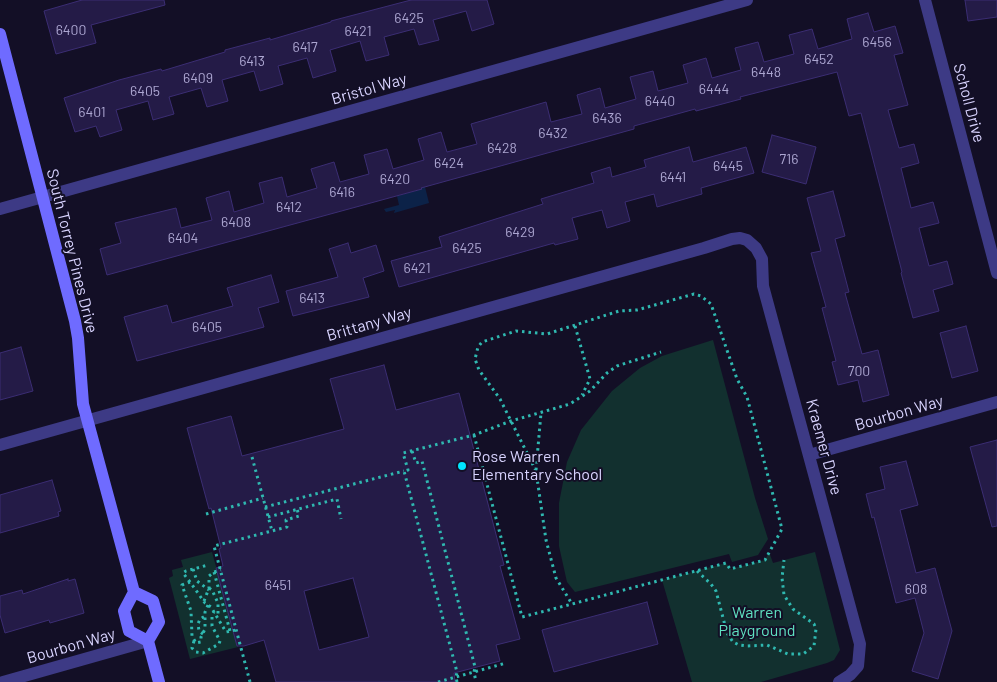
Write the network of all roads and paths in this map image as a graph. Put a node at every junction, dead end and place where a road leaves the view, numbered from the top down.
1 (747, 0) edge
2 (925, 0) edge
3 (0, 34) edge
4 (42, 196) junction
5 (0, 209) edge
6 (747, 240) joint
7 (997, 273) edge
8 (575, 326) junction
9 (661, 352) dead end
10 (580, 397) junction
11 (997, 402) edge
12 (541, 413) junction
13 (86, 420) junction
14 (511, 421) junction
15 (474, 435) junction
16 (0, 444) edge
17 (412, 451) junction
18 (809, 454) junction
19 (252, 457) dead end
20 (404, 471) junction
21 (536, 471) junction
22 (263, 498) junction
23 (265, 507) junction
24 (297, 509) junction
25 (206, 514) dead end
26 (268, 517) junction
27 (341, 518) dead end
28 (272, 531) junction
29 (784, 560) dead end
30 (208, 565) dead end
31 (193, 569) junction
32 (221, 570) junction
33 (697, 571) junction
34 (214, 572) junction
35 (190, 582) junction
36 (209, 589) junction
37 (134, 592) junction
38 (204, 601) junction
39 (572, 604) junction
40 (208, 605) junction
41 (214, 612) junction
42 (204, 616) junction
43 (218, 618) junction
44 (236, 630) junction
45 (230, 631) junction
46 (203, 634) junction
47 (148, 641) junction
48 (194, 641) junction
49 (506, 663) dead end
50 (474, 672) junction
51 (456, 677) junction
52 (2, 682) edge
53 (159, 682) edge
54 (250, 682) edge
55 (438, 682) edge
56 (457, 682) edge
57 (476, 682) edge
58 (839, 682) edge

1 - 4 street, Bristol Way
2 - 7 street, Scholl Drive
3 - 4 main road, South Torrey Pines Drive
4 - 5 street, Bristol Way
4 - 13 main road, South Torrey Pines Drive
6 - 13 street, Brittany Way
6 - 18 street, Kraemer Drive
8 - 10 path
8 - 14 path
8 - 33 path
9 - 10 path
10 - 12 path
11 - 18 street, Bourbon Way
12 - 14 path
12 - 21 path
13 - 16 street, Brittany Way
13 - 37 main road, South Torrey Pines Drive
14 - 15 path
14 - 21 path
15 - 17 path
15 - 39 path
17 - 20 path
17 - 50 path
18 - 58 street, Kraemer Drive
19 - 22 path
20 - 23 path
20 - 51 path
21 - 39 path
22 - 23 path
22 - 25 path
23 - 26 path
24 - 26 path
24 - 27 path
24 - 28 path
26 - 28 path
28 - 32 path
29 - 33 path
30 - 31 path
31 - 35 path
31 - 36 path
32 - 34 path
32 - 44 path
33 - 39 path
34 - 36 path
34 - 45 path
35 - 38 path
35 - 48 path
36 - 38 path
36 - 43 path
37 - 47 main road
37 - 47 main road
38 - 40 path
40 - 41 path
40 - 42 path
41 - 43 path
41 - 48 path
42 - 46 path
42 - 46 path
43 - 45 path
44 - 45 path
44 - 54 path
46 - 48 path
47 - 52 street, Bourbon Way
47 - 53 main road
49 - 50 path
50 - 51 path
50 - 57 path
51 - 55 path
51 - 56 path

